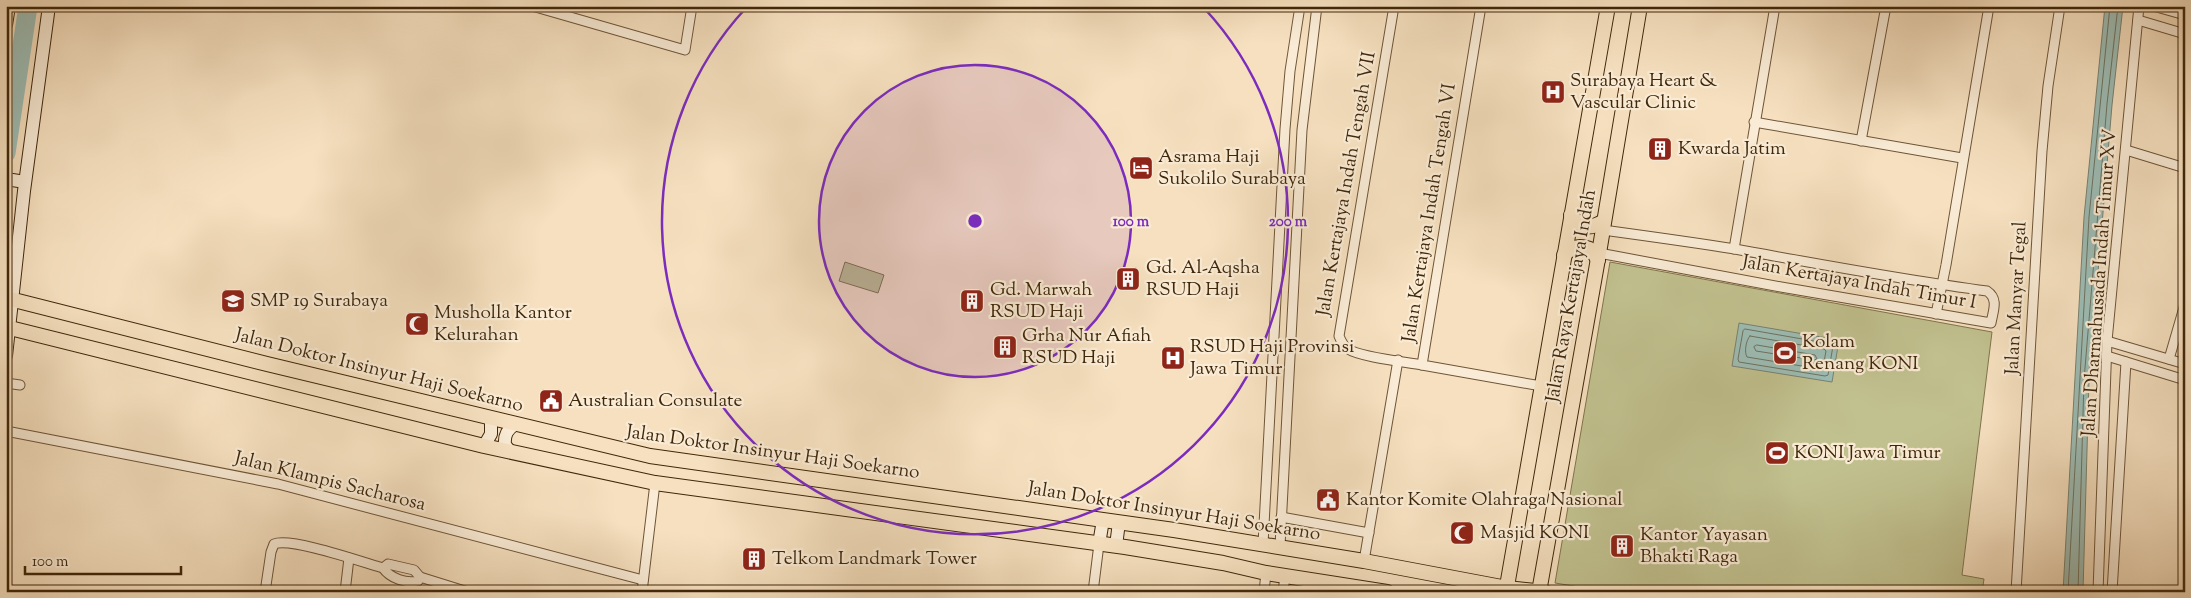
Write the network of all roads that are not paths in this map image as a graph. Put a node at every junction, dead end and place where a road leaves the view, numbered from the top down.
1 (9, 6) edge
2 (49, 6) edge
3 (532, 6) edge
4 (692, 6) edge
5 (1300, 6) edge
6 (1317, 6) edge
7 (1394, 6) edge
8 (1481, 6) edge
9 (1608, 6) edge
10 (1640, 6) edge
11 (1775, 6) edge
12 (1886, 6) edge
13 (1989, 6) edge
14 (2060, 6) edge
15 (2139, 6) edge
16 (2153, 6) edge
17 (2185, 16) edge
18 (2138, 20) junction
19 (6, 25) edge
20 (2185, 34) edge
21 (1754, 122) junction
22 (1294, 130) junction
23 (1861, 141) junction
24 (2126, 150) junction
25 (1962, 158) junction
26 (2185, 168) edge
27 (16, 181) edge
28 (1571, 215) junction
29 (1603, 225) junction
30 (1734, 249) junction
31 (1564, 256) junction
32 (1598, 257) junction
33 (1942, 286) junction
34 (1285, 289) junction
35 (9, 299) edge
36 (2185, 304) edge
37 (1936, 314) junction
38 (1282, 325) junction
39 (8, 328) edge
40 (2107, 341) junction
41 (6, 356) edge
42 (2107, 356) junction
43 (2169, 359) junction
44 (1398, 360) junction
45 (2126, 362) junction
46 (2185, 364) edge
47 (1422, 365) junction
48 (2185, 380) edge
49 (6, 383) edge
50 (20, 385) dead end
51 (1542, 386) junction
52 (491, 419) junction
53 (516, 424) junction
54 (6, 431) edge
55 (484, 446) junction
56 (510, 451) junction
57 (655, 483) junction
58 (1281, 517) junction
59 (1102, 520) junction
60 (1120, 522) junction
61 (1369, 533) junction
62 (1100, 544) junction
63 (1272, 545) junction
64 (1116, 546) junction
65 (349, 558) junction
66 (1364, 561) junction
67 (383, 568) junction
68 (1275, 574) junction
69 (420, 577) junction
70 (643, 580) junction
71 (436, 587) edge
72 (1507, 590) edge
73 (1541, 591) edge
74 (265, 592) edge
75 (345, 592) edge
76 (468, 592) edge
77 (642, 592) edge
78 (1093, 592) edge
79 (1264, 592) edge
80 (1283, 592) edge
81 (1387, 592) edge
82 (2016, 592) edge
83 (2098, 592) edge
84 (2112, 592) edge

1 - 19 street
2 - 27 street
3 - 4 street
5 - 22 street
6 - 22 street
7 - 44 street, Jalan Kertajaya Indah Tengah VII
8 - 47 street, Jalan Kertajaya Indah Tengah VI
9 - 28 main road, Jalan Raya Kertajaya Indah
10 - 29 main road, Jalan Raya Kertajaya Indah
11 - 21 street
12 - 23 street
13 - 25 street
14 - 82 street, Jalan Manyar Tegal
15 - 18 street, Jalan Dharmahusada Indah Timur XV
16 - 17 street
18 - 20 street
18 - 24 street, Jalan Dharmahusada Indah Timur XV
21 - 23 street
21 - 30 street
22 - 34 street
22 - 34 street
23 - 25 street
24 - 26 street
24 - 40 street, Jalan Dharmahusada Indah Timur XV
25 - 33 street
27 - 35 street
28 - 29 main road
28 - 31 main road, Jalan Raya Kertajaya Indah
29 - 30 street, Jalan Kertajaya Indah Timur I
29 - 32 main road, Jalan Raya Kertajaya Indah
30 - 33 street, Jalan Kertajaya Indah Timur I
31 - 32 main road
31 - 51 main road, Jalan Raya Kertajaya Indah
32 - 37 street, Jalan Kertajaya Indah Timur I
32 - 73 main road, Jalan Raya Kertajaya Indah
33 - 37 street
33 - 37 street, Jalan Kertajaya Indah Timur I
34 - 38 street
34 - 38 street
35 - 39 street
35 - 52 main road, Jalan Doktor Insinyur Haji Soekarno
36 - 43 street
38 - 58 street
38 - 63 street
39 - 41 street
39 - 55 main road
40 - 42 street, Jalan Dharmahusada Indah Timur XV
40 - 43 street
42 - 45 street
42 - 83 street, Jalan Dharmahusada Indah Timur XV
43 - 46 street
44 - 47 street, Jalan Kertajaya Indah Tengah VII
44 - 61 street
45 - 48 street
45 - 84 street, Jalan Dharmahusada Indah Timur XV
47 - 51 street, Jalan Kertajaya Indah Tengah VI
49 - 50 street
51 - 72 main road, Jalan Raya Kertajaya Indah
52 - 53 main road, Jalan Doktor Insinyur Haji Soekarno
52 - 55 street
53 - 56 street
53 - 59 main road, Jalan Doktor Insinyur Haji Soekarno
54 - 70 street, Jalan Klampis Sacharosa
55 - 56 main road
56 - 57 main road
57 - 62 main road
57 - 70 street
58 - 61 street
58 - 63 street
59 - 60 main road, Jalan Doktor Insinyur Haji Soekarno
59 - 62 street
60 - 63 main road, Jalan Doktor Insinyur Haji Soekarno
60 - 64 street
61 - 66 street
62 - 64 main road
62 - 78 street
63 - 66 main road, Jalan Doktor Insinyur Haji Soekarno
64 - 68 main road
65 - 67 street
65 - 74 street
65 - 75 street
66 - 72 main road, Jalan Doktor Insinyur Haji Soekarno
67 - 69 street
67 - 69 street
68 - 79 street
68 - 80 street
68 - 81 main road
69 - 71 street
70 - 77 street
71 - 76 street
72 - 73 main road, Jalan Doktor Insinyur Haji Soekarno

